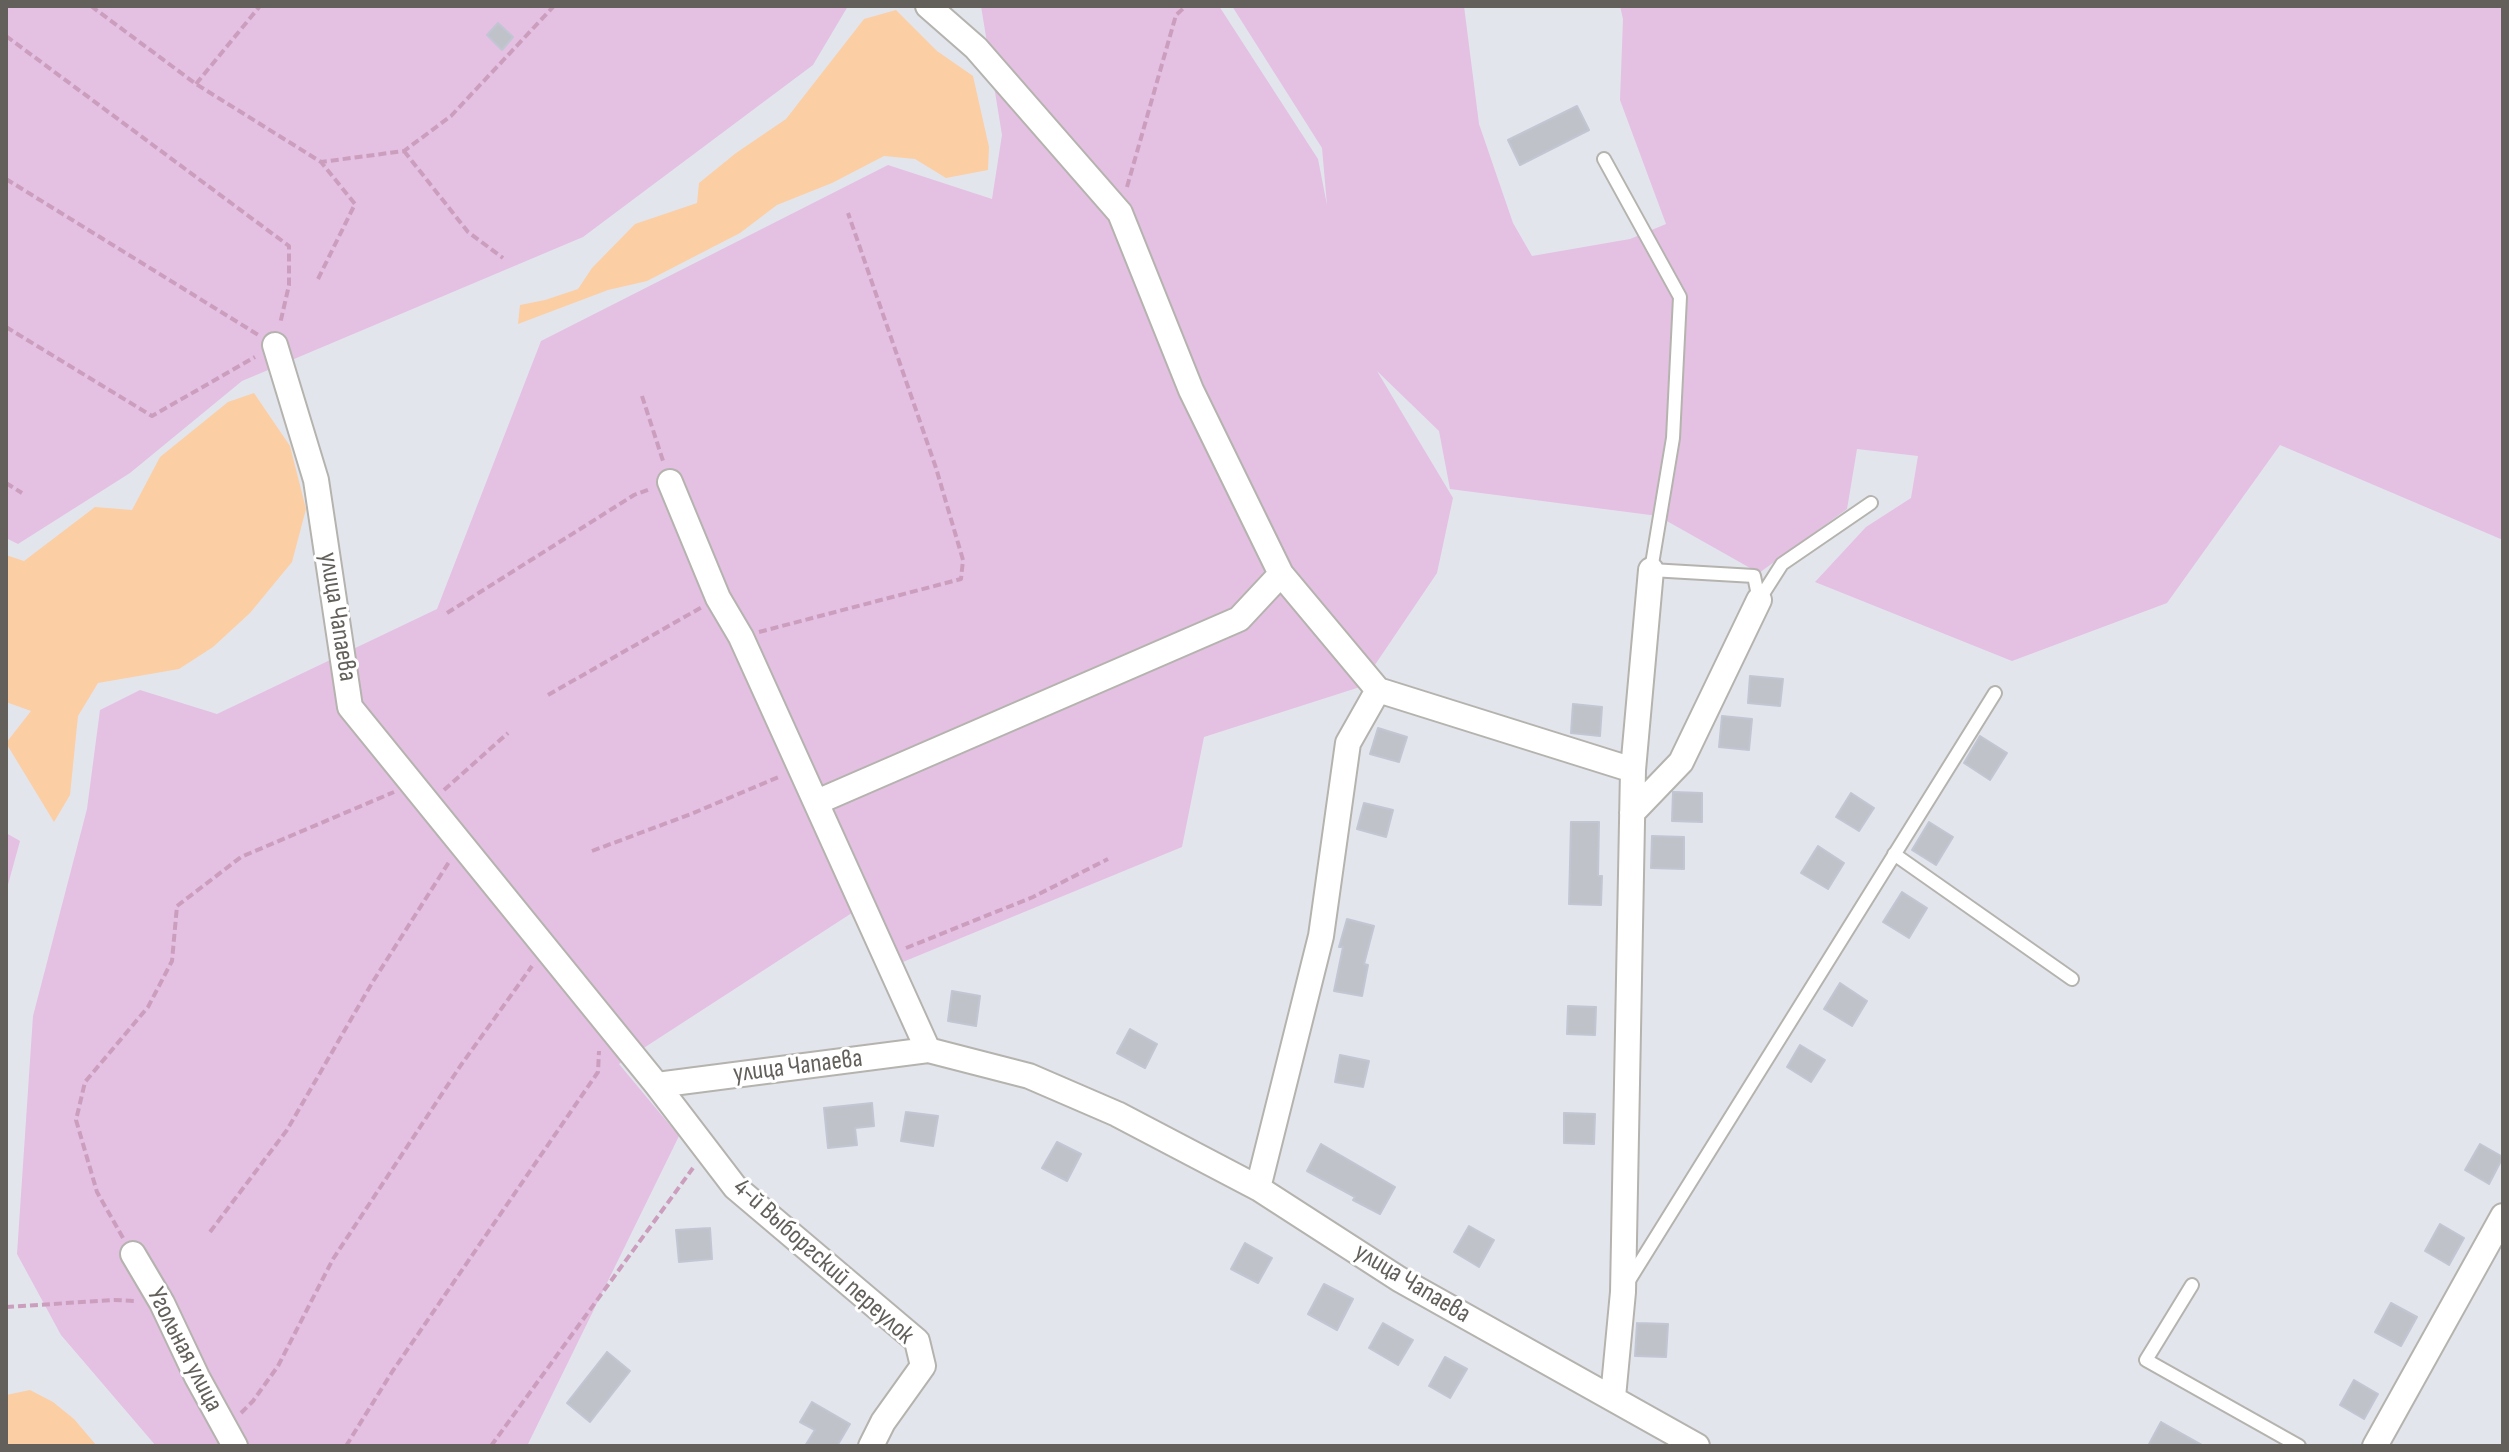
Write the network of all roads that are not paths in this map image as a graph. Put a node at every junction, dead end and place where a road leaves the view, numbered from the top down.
1 (928, 6) edge
2 (1604, 159) dead end
3 (275, 345) road end
4 (670, 482) road end
5 (1871, 503) dead end
6 (1651, 570) junction
7 (1281, 574) junction
8 (1759, 600) junction
9 (1378, 690) junction
10 (1995, 693) dead end
11 (1633, 770) junction
12 (817, 802) junction
13 (1632, 813) junction
14 (1894, 854) junction
15 (2072, 979) dead end
16 (928, 1050) junction
17 (657, 1085) junction
18 (1258, 1188) junction
19 (2503, 1216) edge
20 (133, 1254) road end
21 (2192, 1285) dead end
22 (1623, 1292) junction
23 (1613, 1397) junction
24 (230, 1438) edge
25 (871, 1446) edge
26 (1697, 1446) edge
27 (2299, 1446) edge
28 (2375, 1446) edge

1 - 7 street
2 - 6 lane
3 - 17 street, улица Чапаева
4 - 12 street
5 - 8 lane
6 - 8 lane
6 - 11 street
7 - 9 street
7 - 12 street
8 - 13 street
9 - 11 street
9 - 18 street
10 - 14 lane
11 - 13 street
12 - 16 street
13 - 22 street
14 - 15 lane
14 - 22 lane
16 - 17 street, улица Чапаева
16 - 18 street, улица Чапаева
17 - 25 street, 4-й Выборгский переулок
18 - 23 street, улица Чапаева
19 - 28 street
20 - 24 street, Угольная улица
21 - 27 lane
22 - 23 street
23 - 26 street, улица Чапаева

